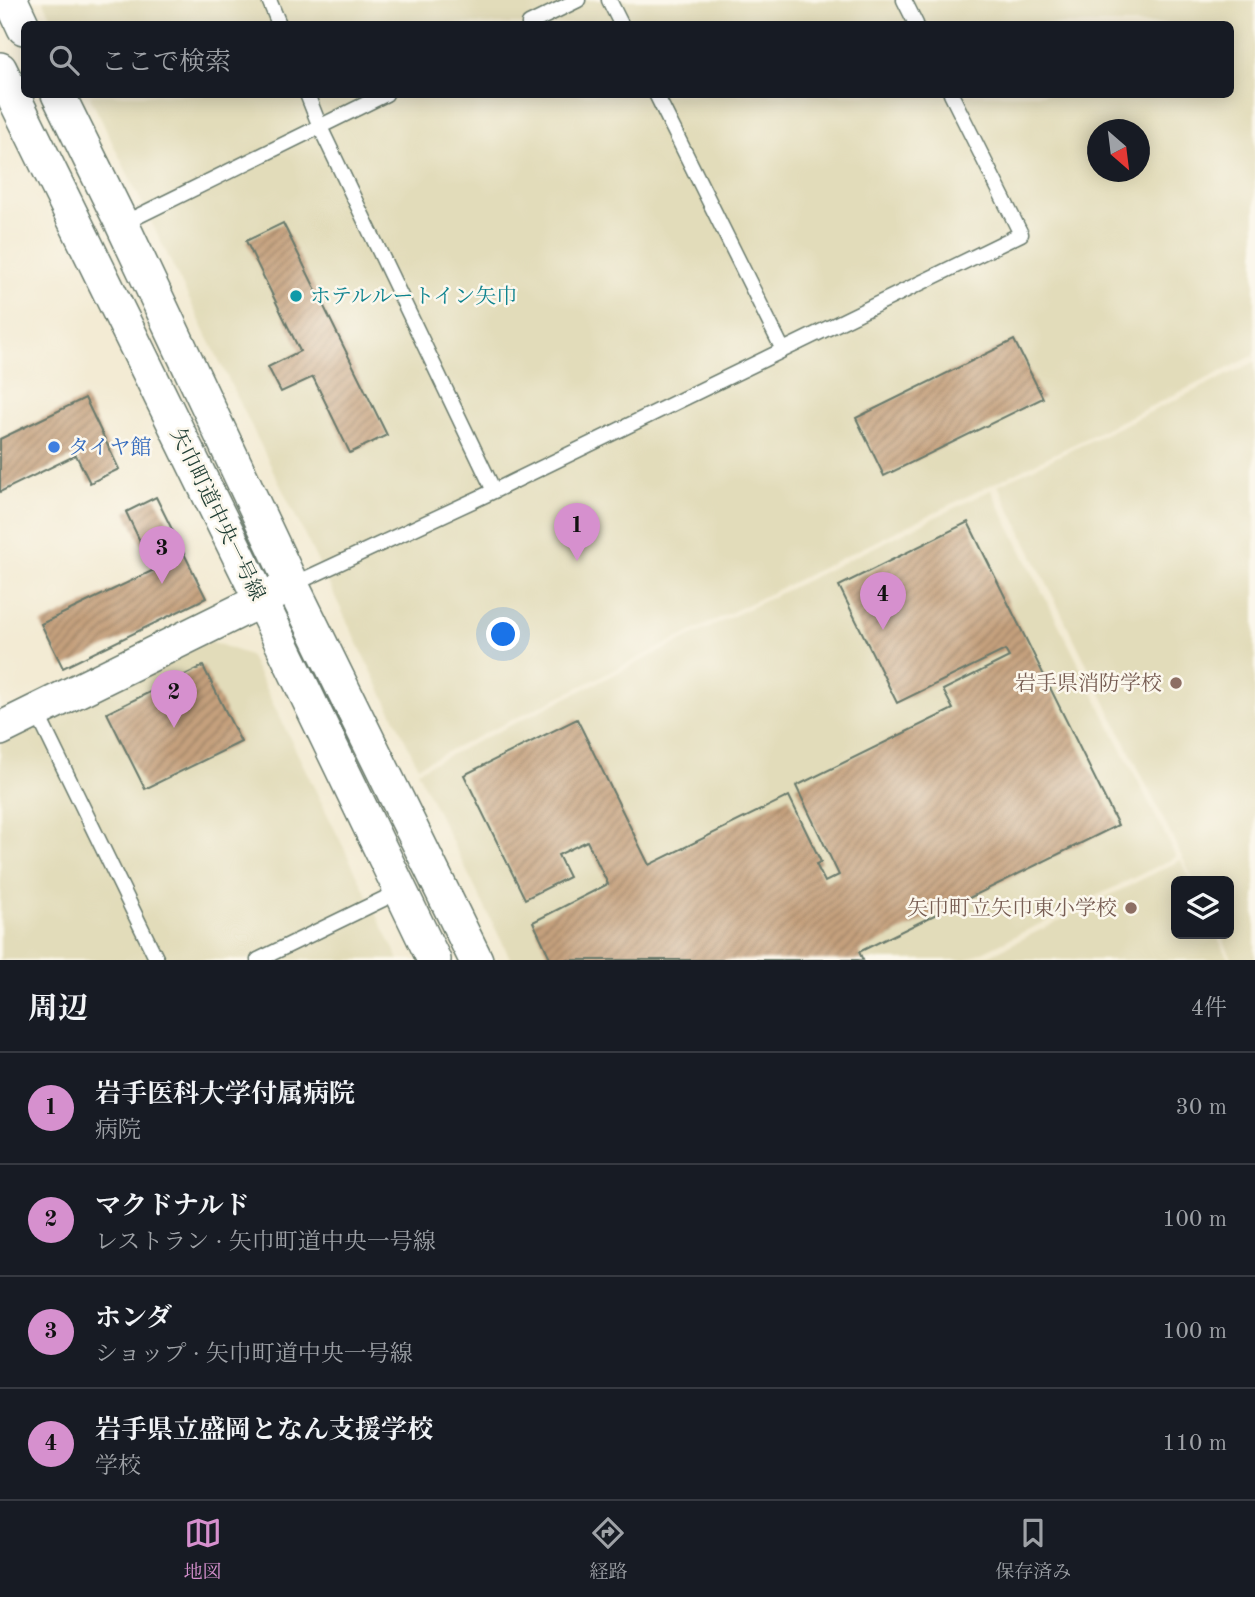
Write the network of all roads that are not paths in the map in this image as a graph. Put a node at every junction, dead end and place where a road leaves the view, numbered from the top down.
1 (10, 0) edge
2 (269, 0) edge
3 (579, 0) edge
4 (609, 0) edge
5 (904, 0) edge
6 (278, 21) edge
7 (534, 21) edge
8 (620, 21) edge
9 (914, 21) edge
10 (21, 22) edge
11 (0, 69) edge
12 (60, 98) edge
13 (309, 98) edge
14 (378, 98) edge
15 (658, 98) edge
16 (953, 98) edge
17 (320, 127) junction
18 (122, 224) junction
19 (783, 350) junction
20 (494, 491) junction
21 (292, 585) junction
22 (261, 601) junction
23 (36, 712) junction
24 (0, 729) edge
25 (400, 891) junction
26 (157, 960) edge
27 (258, 960) edge
28 (434, 960) edge
29 (476, 960) edge

1 - 10 street
2 - 6 lane
3 - 7 lane
4 - 8 lane
5 - 9 lane
11 - 22 street, 矢巾町道中央一号線
12 - 18 street, 矢巾町道中央一号線
13 - 17 lane
14 - 17 lane
15 - 19 lane
16 - 19 lane
17 - 18 lane
17 - 20 lane
18 - 21 street, 矢巾町道中央一号線
19 - 20 lane
20 - 21 lane
21 - 22 street
21 - 29 street, 矢巾町道中央一号線
22 - 23 street
22 - 25 street, 矢巾町道中央一号線
23 - 24 street
23 - 26 lane
25 - 27 lane
25 - 28 street, 矢巾町道中央一号線

